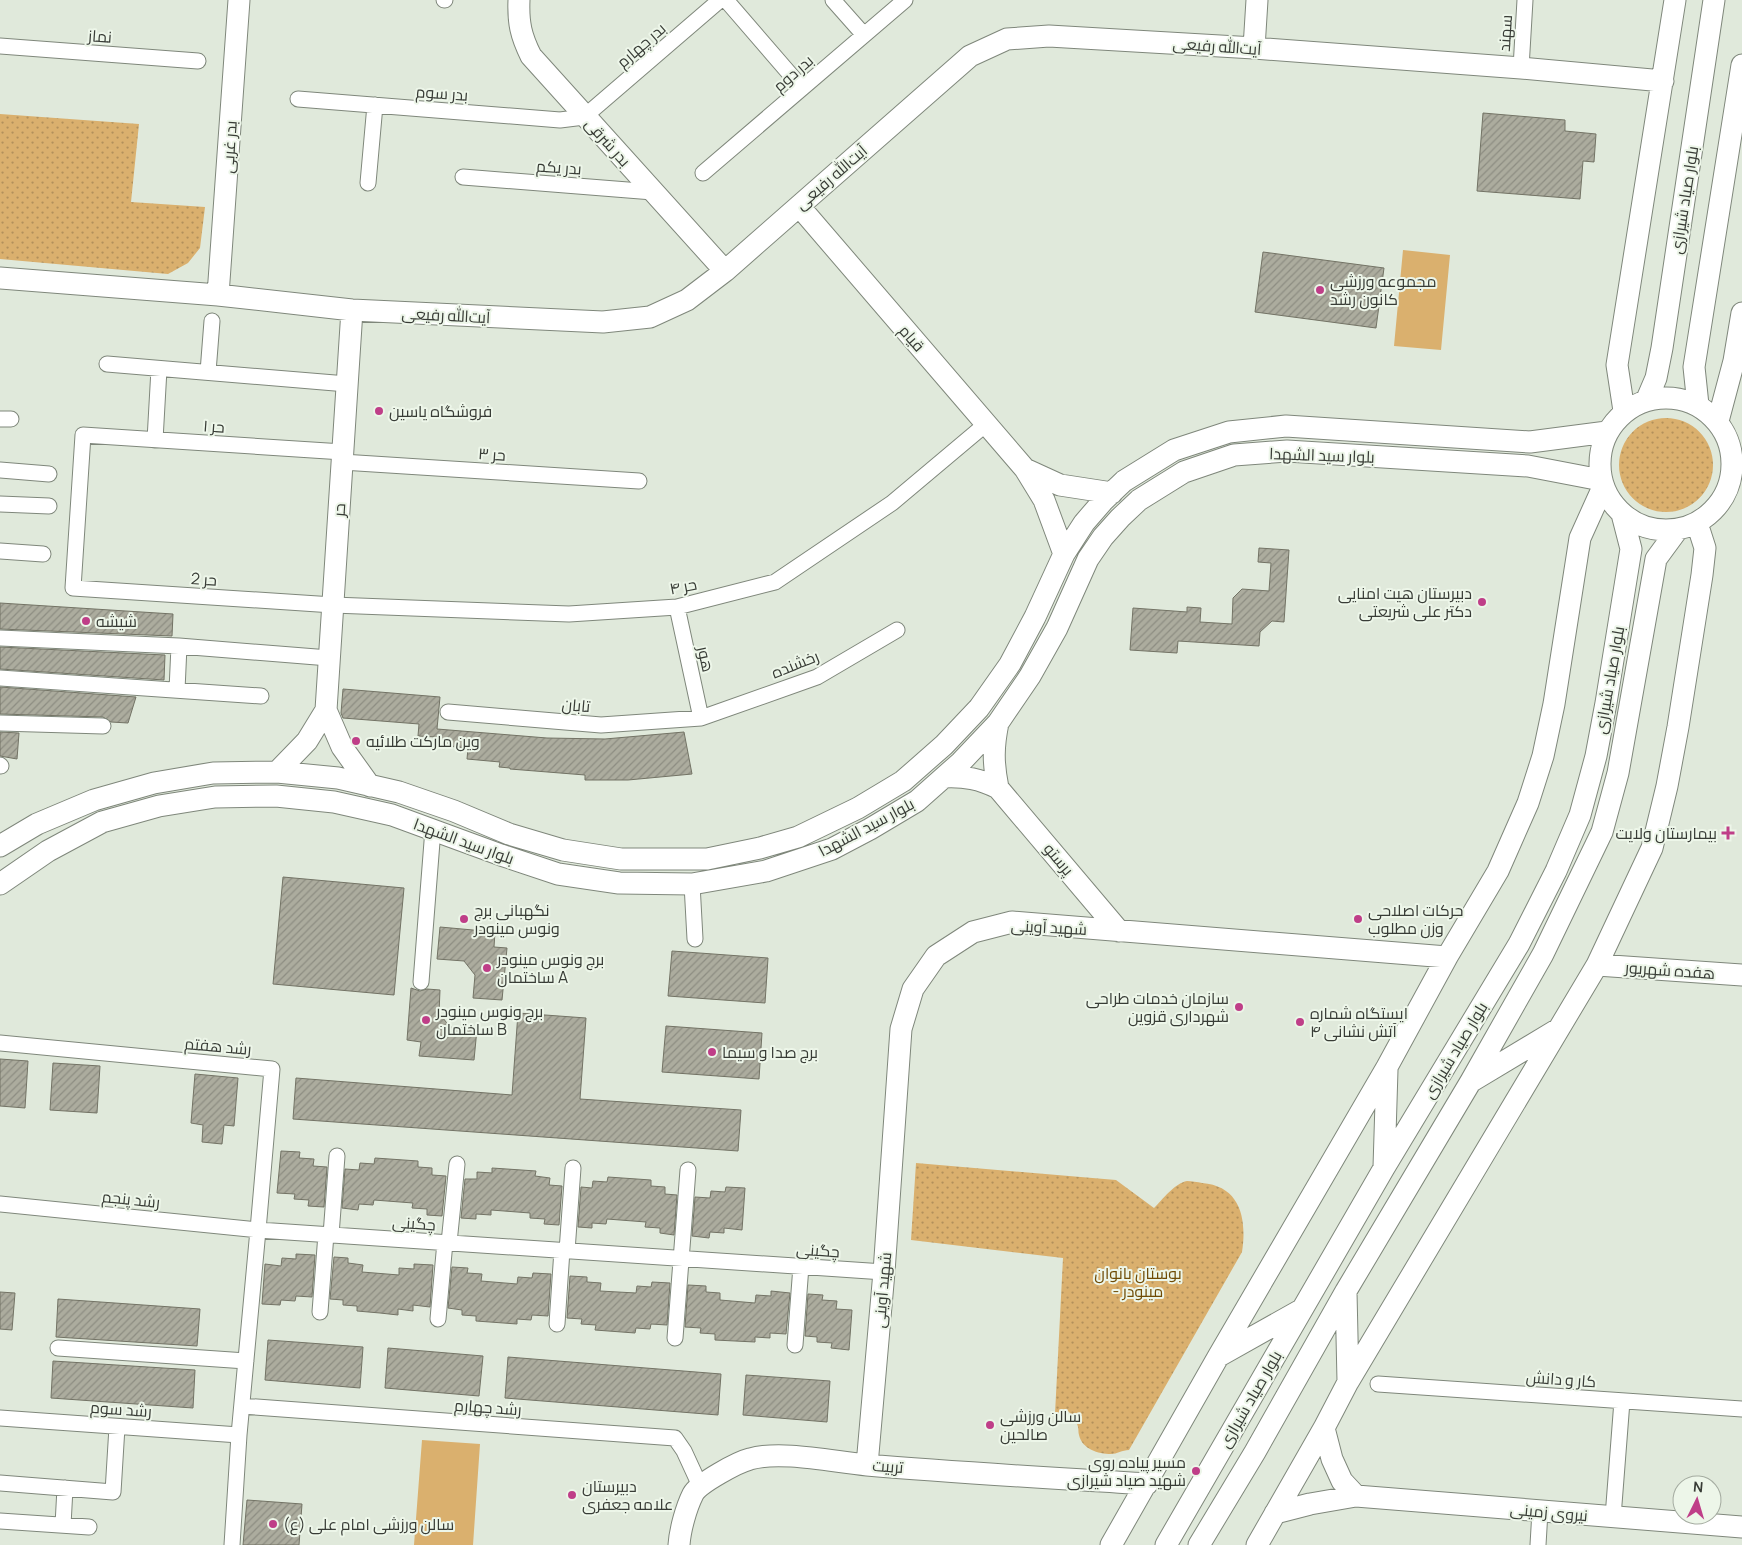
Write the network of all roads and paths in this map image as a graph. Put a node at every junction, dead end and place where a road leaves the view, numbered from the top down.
1 (239, 0) edge
2 (519, 0) edge
3 (720, 0) edge
4 (726, 0) edge
5 (833, 0) edge
6 (905, 0) edge
7 (1257, 0) edge
8 (1525, 0) edge
9 (1675, 0) edge
10 (1714, 0) edge
11 (864, 35) junction
12 (0, 46) edge
13 (1254, 48) junction
14 (198, 61) dead end
15 (1742, 65) edge
16 (1521, 68) junction
17 (1663, 81) junction
18 (802, 88) junction
19 (298, 99) dead end
20 (375, 105) junction
21 (584, 117) junction
22 (703, 173) dead end
23 (462, 178) dead end
24 (368, 183) dead end
25 (653, 192) junction
26 (799, 206) junction
27 (725, 271) junction
28 (0, 278) edge
29 (218, 295) junction
30 (352, 310) junction
31 (1742, 314) edge
32 (212, 321) dead end
33 (107, 364) dead end
34 (159, 369) junction
35 (208, 372) junction
36 (347, 384) junction
37 (1647, 399) junction
38 (1698, 405) junction
39 (1624, 411) junction
40 (1718, 421) junction
41 (986, 424) junction
42 (1607, 432) junction
43 (155, 440) junction
44 (1736, 446) edge
45 (342, 457) junction
46 (0, 470) edge
47 (1024, 470) junction
48 (49, 474) dead end
49 (639, 481) dead end
50 (1602, 483) junction
51 (1112, 493) junction
52 (1734, 494) edge
53 (0, 504) edge
54 (48, 506) dead end
55 (1622, 514) junction
56 (1688, 526) junction
57 (0, 551) edge
58 (43, 554) dead end
59 (1064, 554) junction
60 (73, 588) joint
61 (333, 605) junction
62 (677, 607) junction
63 (897, 630) dead end
64 (0, 638) edge
65 (180, 646) junction
66 (329, 658) junction
67 (0, 678) edge
68 (177, 690) junction
69 (261, 696) dead end
70 (326, 710) junction
71 (448, 712) dead end
72 (701, 718) junction
73 (0, 723) edge
74 (998, 723) junction
75 (103, 726) dead end
76 (277, 772) junction
77 (944, 776) junction
78 (370, 786) junction
79 (998, 788) junction
80 (433, 830) junction
81 (0, 846) edge
82 (729, 854) junction
83 (676, 859) junction
84 (736, 877) junction
85 (686, 883) junction
86 (0, 884) edge
87 (1119, 931) junction
88 (695, 939) dead end
89 (1448, 957) junction
90 (1597, 965) junction
91 (1742, 975) edge
92 (421, 982) dead end
93 (1558, 1030) junction
94 (0, 1043) edge
95 (1387, 1067) junction
96 (1471, 1081) junction
97 (337, 1156) dead end
98 (456, 1164) dead end
99 (573, 1168) dead end
100 (1384, 1168) junction
101 (688, 1170) dead end
102 (0, 1204) edge
103 (258, 1230) junction
104 (329, 1234) junction
105 (447, 1242) junction
106 (564, 1250) junction
107 (680, 1258) junction
108 (801, 1266) junction
109 (884, 1272) junction
110 (1346, 1291) junction
111 (1301, 1310) junction
112 (320, 1312) dead end
113 (438, 1319) dead end
114 (557, 1324) dead end
115 (674, 1338) dead end
116 (795, 1345) dead end
117 (58, 1348) dead end
118 (1218, 1357) junction
119 (246, 1361) junction
120 (1348, 1382) junction
121 (1378, 1384) dead end
122 (1622, 1401) junction
123 (242, 1406) junction
124 (1742, 1409) edge
125 (0, 1418) edge
126 (116, 1426) junction
127 (1324, 1428) junction
128 (239, 1435) junction
129 (867, 1465) junction
130 (0, 1484) edge
131 (1146, 1484) junction
132 (65, 1488) junction
133 (701, 1488) junction
134 (1356, 1496) junction
135 (1540, 1511) junction
136 (1276, 1514) junction
137 (1613, 1517) junction
138 (0, 1521) edge
139 (63, 1525) junction
140 (89, 1526) dead end
141 (1742, 1527) edge
142 (232, 1545) edge
143 (679, 1545) edge
144 (1111, 1545) edge
145 (1166, 1545) edge
146 (1199, 1545) edge
147 (1257, 1545) edge
148 (1538, 1545) edge

1 - 29 street, بدر غربی
2 - 21 street, بدر شرقی
3 - 21 street, بدر چهارم
4 - 18 street
5 - 11 street
6 - 11 street, بدر دوم
7 - 13 street
8 - 16 street, سهند
9 - 17 street
10 - 37 street, بلوار صیاد شیرازی
11 - 18 street, بدر دوم
12 - 14 street, نماز
13 - 16 street, آیت‌الله رفیعی
13 - 26 street, آیت‌الله رفیعی
15 - 38 street
16 - 17 street, آیت‌الله رفیعی
17 - 39 street
18 - 22 street, بدر دوم
19 - 20 street, بدر سوم
20 - 21 street, بدر سوم
20 - 24 street
21 - 25 street, بدر شرقی
23 - 25 street, بدر یکم
25 - 27 street, بدر شرقی
26 - 27 street, آیت‌الله رفیعی
26 - 41 street, قیام
27 - 30 street, آیت‌الله رفیعی
28 - 29 street, آیت‌الله رفیعی
29 - 30 street, آیت‌الله رفیعی
30 - 36 street, حر
31 - 40 street
32 - 35 street
33 - 34 street
34 - 35 street
34 - 43 street
35 - 36 street
36 - 45 street, حر
37 - 38 street
37 - 39 street
38 - 40 street
39 - 42 street
40 - 44 street
41 - 47 street, قیام
41 - 62 street, حر ۴
42 - 50 street
42 - 51 street, بلوار سید الشهدا
43 - 45 street, حر ۱
43 - 60 street, حر ۱
44 - 52 street
45 - 49 street, حر ۳
45 - 61 street, حر
46 - 48 street
47 - 51 street, قیام
47 - 59 street, قیام
50 - 55 street
50 - 74 street, بلوار سید الشهدا
50 - 89 street
51 - 59 street, بلوار سید الشهدا
52 - 56 street
53 - 54 street
55 - 56 street
55 - 100 street, بلوار صیاد شیرازی
56 - 90 street
56 - 96 street, بلوار صیاد شیرازی
57 - 58 street
59 - 82 street, بلوار سید الشهدا
60 - 61 street, حر 2
61 - 62 street, حر ۴
61 - 66 street, حر
62 - 72 street, هور
63 - 72 street, رخشنده
64 - 65 street
65 - 66 street
65 - 68 street
66 - 70 street, حر
67 - 68 street
68 - 69 street
70 - 76 street, حر
70 - 78 street, حر
71 - 72 street, تابان
73 - 75 street
74 - 77 street, بلوار سید الشهدا
74 - 79 street
76 - 78 street, بلوار سید الشهدا
76 - 81 street, بلوار سید الشهدا
77 - 79 street, پرستو
77 - 84 street, بلوار سید الشهدا
78 - 83 street, بلوار سید الشهدا
79 - 87 street, پرستو
80 - 85 street, بلوار سید الشهدا
80 - 86 street, بلوار سید الشهدا
80 - 92 street
82 - 83 street, بلوار سید الشهدا
82 - 84 street
83 - 85 street
84 - 85 street, بلوار سید الشهدا
85 - 88 street
87 - 89 street, شهید آوینی
87 - 109 street, شهید آوینی
89 - 95 street
90 - 91 street, هفده شهریور
90 - 93 street
93 - 96 street
93 - 120 street
94 - 103 street, رشد هفتم
95 - 100 street
95 - 118 street
96 - 110 street, بلوار صیاد شیرازی
97 - 104 street
98 - 105 street
99 - 106 street
100 - 111 street, بلوار صیاد شیرازی
101 - 107 street
102 - 103 street, رشد پنجم
103 - 104 street, چگینی
103 - 119 street
104 - 105 street, چگینی
104 - 112 street
105 - 106 street, چگینی
105 - 113 street
106 - 107 street, چگینی
106 - 114 street
107 - 108 street, چگینی
107 - 115 street
108 - 109 street, چگینی
108 - 116 street
109 - 129 street, شهید آوینی
110 - 120 street
110 - 146 street, بلوار صیاد شیرازی
111 - 118 street
111 - 145 street, بلوار صیاد شیرازی
117 - 119 street
118 - 131 street
119 - 123 street
120 - 127 street
121 - 122 street, کار و دانش
122 - 124 street, کار و دانش
122 - 137 street
123 - 128 street
123 - 133 street, رشد چهارم
125 - 126 street, رشد سوم
126 - 128 street, رشد سوم
126 - 132 street
127 - 134 street
127 - 136 street
128 - 142 street
129 - 131 street, تربیت
129 - 133 street, تربیت
130 - 132 street
131 - 144 street
132 - 139 street
133 - 143 street, تربیت
134 - 135 street, نیروی زمینی
134 - 136 street, نیروی زمینی
135 - 137 street, نیروی زمینی
135 - 148 street
136 - 147 street
137 - 141 street, نیروی زمینی
138 - 139 street
139 - 140 street

